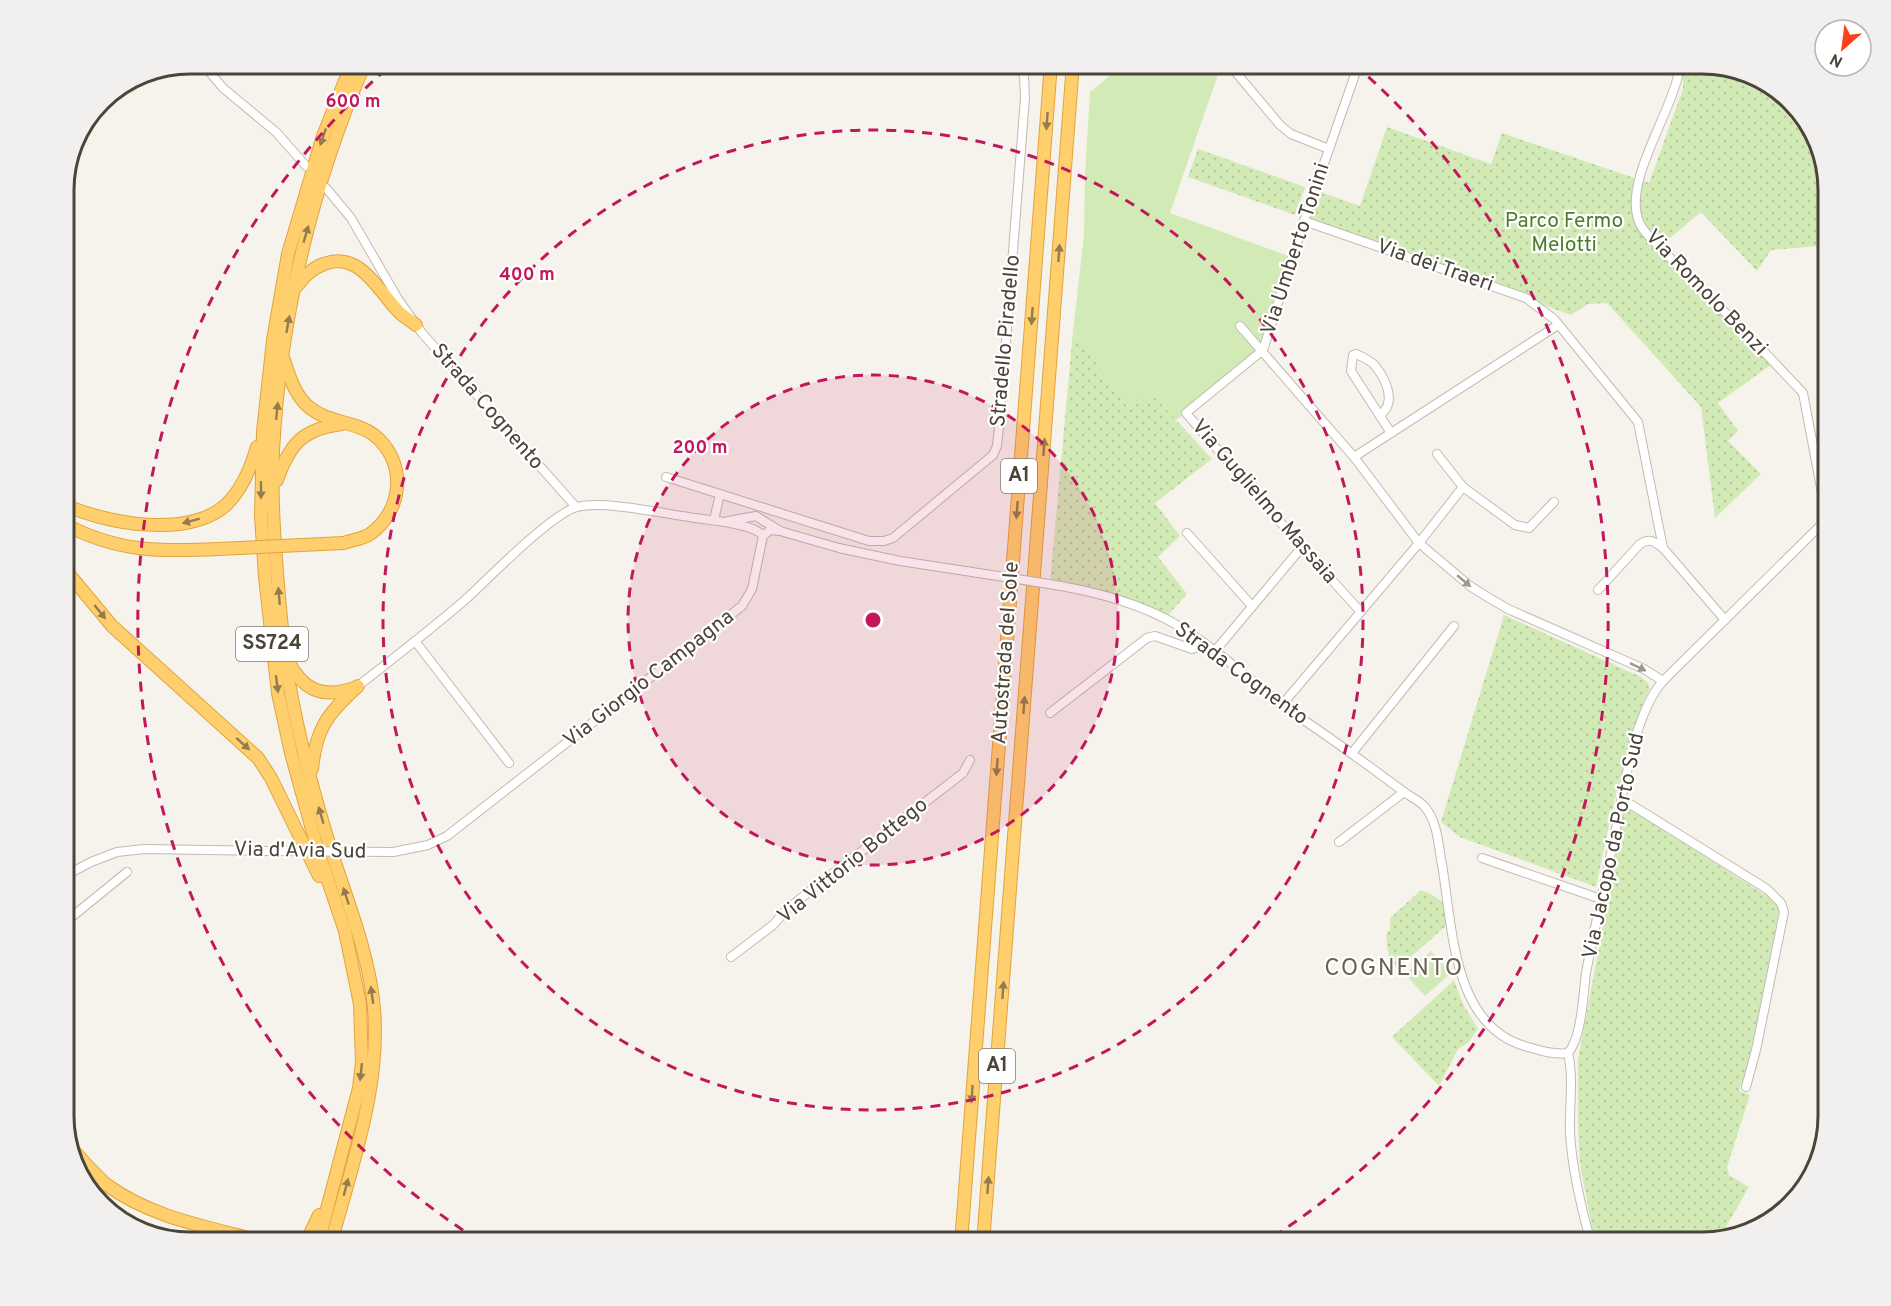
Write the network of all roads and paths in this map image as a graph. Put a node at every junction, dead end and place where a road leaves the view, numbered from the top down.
1 (211, 74) edge
2 (348, 74) edge
3 (361, 74) edge
4 (1023, 74) edge
5 (1050, 74) edge
6 (1072, 74) edge
7 (1237, 74) edge
8 (1355, 74) edge
9 (1678, 74) edge
10 (1329, 148) junction
11 (306, 166) dead end
12 (326, 188) dead end
13 (1304, 221) junction
14 (294, 291) junction
15 (416, 325) junction
16 (1558, 325) junction
17 (1240, 326) dead end
18 (1263, 350) junction
19 (283, 357) junction
20 (1380, 415) junction
21 (345, 423) junction
22 (263, 432) junction
23 (1391, 433) junction
24 (1437, 454) dead end
25 (1354, 457) junction
26 (1818, 471) edge
27 (666, 477) dead end
28 (1463, 487) junction
29 (273, 490) junction
30 (720, 494) junction
31 (1554, 502) dead end
32 (576, 507) junction
33 (74, 509) edge
34 (718, 521) junction
35 (1818, 527) edge
36 (74, 529) edge
37 (780, 531) junction
38 (1187, 533) dead end
39 (765, 534) junction
40 (1419, 543) junction
41 (1302, 547) junction
42 (1663, 548) junction
43 (74, 580) edge
44 (1598, 590) dead end
45 (1252, 606) junction
46 (1360, 610) junction
47 (1725, 620) junction
48 (1454, 626) dead end
49 (415, 641) junction
50 (1201, 641) junction
51 (1218, 647) junction
52 (285, 654) junction
53 (1662, 681) junction
54 (358, 686) junction
55 (1281, 706) junction
56 (1050, 712) dead end
57 (1352, 753) junction
58 (970, 760) dead end
59 (509, 763) dead end
60 (310, 779) junction
61 (521, 779) joint
62 (1404, 792) junction
63 (1622, 799) junction
64 (1339, 842) dead end
65 (1482, 858) dead end
66 (74, 871) edge
67 (126, 872) dead end
68 (1601, 899) junction
69 (74, 915) edge
70 (345, 932) junction
71 (731, 957) dead end
72 (1568, 1053) junction
73 (1746, 1087) dead end
74 (81, 1159) edge
75 (340, 1161) junction
76 (227, 1232) edge
77 (311, 1232) edge
78 (321, 1232) edge
79 (333, 1232) edge
80 (962, 1232) edge
81 (984, 1232) edge
82 (1589, 1232) edge

1 - 11 street
2 -> 22 highway, SS724
14 -> 3 highway, SS724
4 - 30 street, Stradello Piradello
5 -> 80 highway, Autostrada del Sole / A1
81 -> 6 highway, Autostrada del Sole / A1
7 - 10 street, Via Umberto Tonini
8 - 10 street, Via Umberto Tonini
9 - 26 street, Via Romolo Benzi
10 - 13 street, Via Umberto Tonini
12 - 15 street, Strada Cognento
13 - 16 street, Via dei Traeri
13 - 18 street, Via Umberto Tonini
14 - 15 highway
19 -> 14 highway, SS724
15 - 32 street, Strada Cognento
16 - 23 street
16 - 42 street, Via dei Traeri
17 - 18 street
18 - 25 street
18 - 41 street, Via Guglielmo Massaia
19 - 21 highway
29 -> 19 highway, SS724
20 - 20 street
20 - 23 street
21 - 29 highway
21 - 36 highway, bridge
22 -> 33 highway
22 -> 70 highway, SS724
23 - 25 street
24 - 28 street
25 - 40 street
27 - 30 street
28 - 31 street
28 - 40 street
52 -> 29 highway, SS724
30 - 34 street
32 - 34 street, Strada Cognento
32 - 49 street
34 - 37 street, Strada Cognento
34 - 39 street, Strada Cognento
35 - 47 street, Via Jacopo da Porto Sud
37 - 39 street, Strada Cognento
37 - 50 street, Strada Cognento, bridge
38 - 45 street
39 - 61 street, Via Giorgio Campagna
40 - 46 street
40 -> 53 street
41 - 45 street
41 - 46 street, Via Guglielmo Massaia
42 - 44 street
42 - 47 street, Via dei Traeri
43 -> 70 highway
45 - 51 street
46 - 55 street
47 - 53 street, Via Jacopo da Porto Sud
48 - 57 street
49 - 54 street
49 - 59 street
50 - 51 street, Strada Cognento
50 - 56 street
51 - 55 street, Strada Cognento
52 - 54 highway
52 - 60 highway, SS724
53 - 63 street, Via Jacopo da Porto Sud
54 - 60 highway
55 - 57 street, Strada Cognento
57 - 62 street, Strada Cognento
58 - 71 street, Via Vittorio Bottego
79 -> 60 highway, SS724
61 - 66 street, Via d'Avia Sud, bridge
62 - 64 street
62 - 72 street, Strada Cognento
63 - 68 street, Via Jacopo da Porto Sud
63 - 73 street
65 - 68 street
67 - 69 street
68 - 72 street, Via Jacopo da Porto Sud
70 -> 75 highway, SS724
72 - 82 street, Via Jacopo da Porto Sud
74 - 76 highway
75 - 77 highway
75 - 78 highway, SS724

